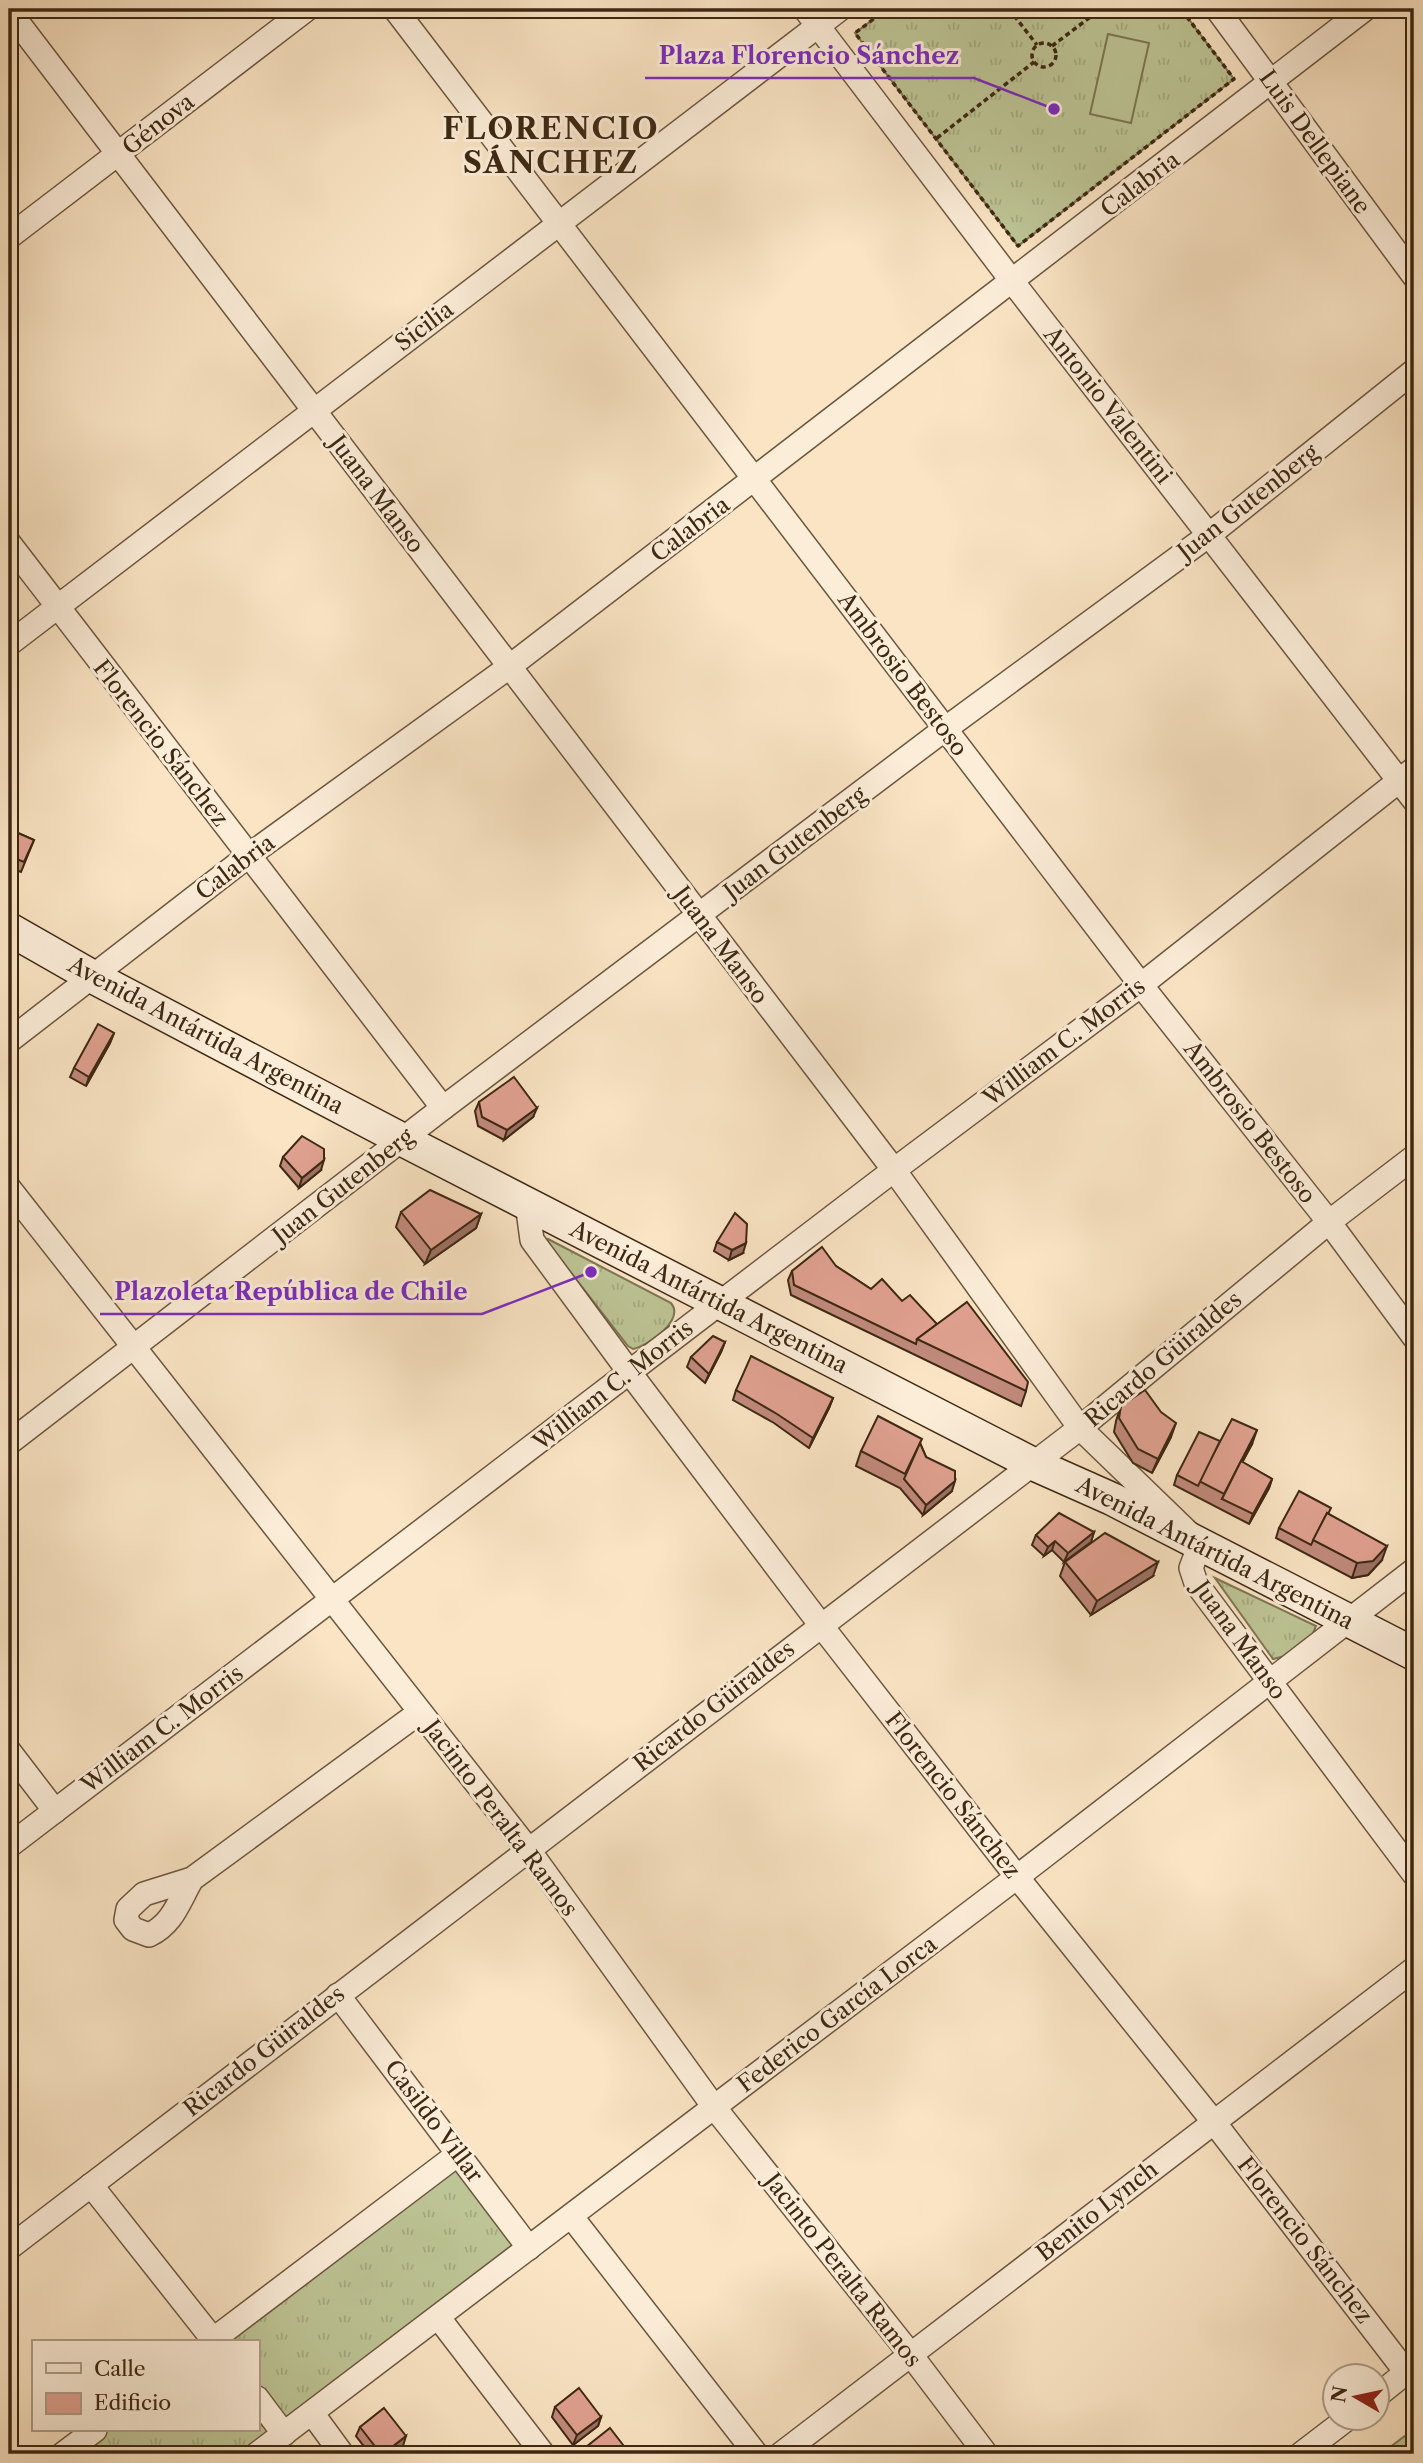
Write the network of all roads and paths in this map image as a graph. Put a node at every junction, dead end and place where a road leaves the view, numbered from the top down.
1 (307, 9) edge
2 (395, 9) edge
3 (839, 9) edge
4 (887, 9) edge
5 (1009, 9) edge
6 (1101, 9) edge
7 (1181, 9) edge
8 (1217, 9) edge
9 (1365, 9) edge
10 (9, 11) edge
11 (811, 17) edge
12 (1037, 45) junction
13 (1052, 46) junction
14 (1034, 62) junction
15 (1271, 83) junction
16 (936, 139) junction
17 (118, 155) junction
18 (558, 224) junction
19 (9, 237) edge
20 (1414, 276) edge
21 (1012, 281) junction
22 (1414, 371) edge
23 (313, 411) junction
24 (754, 479) junction
25 (1209, 535) junction
26 (9, 543) edge
27 (56, 607) junction
28 (9, 644) edge
29 (509, 667) junction
30 (946, 729) junction
31 (1407, 775) edge
32 (1414, 800) edge
33 (248, 856) junction
34 (699, 915) junction
35 (9, 929) edge
36 (93, 977) junction
37 (1141, 985) junction
38 (9, 1041) edge
39 (443, 1108) junction
40 (403, 1140) junction
41 (1414, 1157) edge
42 (894, 1170) junction
43 (9, 1188) edge
44 (527, 1203) junction
45 (1329, 1222) junction
46 (721, 1302) junction
47 (1414, 1337) edge
48 (134, 1348) junction
49 (630, 1373) junction
50 (1080, 1428) junction
51 (9, 1443) edge
52 (1031, 1463) junction
53 (1200, 1544) junction
54 (1414, 1570) edge
55 (332, 1600) junction
56 (1349, 1619) junction
57 (820, 1625) junction
58 (1414, 1654) edge
59 (1269, 1682) junction
60 (420, 1712) junction
61 (9, 1751) edge
62 (55, 1811) junction
63 (9, 1846) edge
64 (528, 1849) junction
65 (1414, 1874) edge
66 (1017, 1877) junction
67 (192, 1879) dead end
68 (1414, 1969) edge
69 (338, 1995) junction
70 (714, 2107) junction
71 (1213, 2121) junction
72 (458, 2154) junction
73 (91, 2185) junction
74 (571, 2216) junction
75 (9, 2248) edge
76 (529, 2248) junction
77 (438, 2317) junction
78 (211, 2340) edge
79 (216, 2340) edge
80 (911, 2355) junction
81 (1410, 2369) edge
82 (1392, 2383) edge
83 (259, 2401) edge
84 (312, 2413) junction
85 (93, 2432) edge
86 (1329, 2432) edge
87 (284, 2434) junction
88 (63, 2454) edge
89 (257, 2454) edge
90 (342, 2454) edge
91 (543, 2454) edge
92 (757, 2454) edge
93 (781, 2454) edge
94 (986, 2454) edge
95 (1301, 2454) edge

1 - 17 street, Génova
2 - 18 street, Ambrosio Bestoso
3 - 11 street, Sicilia
4 - 16 path
5 - 12 path
6 - 13 path
7 - 16 path
8 - 15 street, Luis Dellepiane
9 - 15 street, Calabria
10 - 17 street, Juana Manso
11 - 18 street, Sicilia
11 - 21 street, Antonio Valentini
12 - 13 path
12 - 14 path
13 - 14 path
14 - 16 path
15 - 20 street, Luis Dellepiane
15 - 21 street, Calabria
17 - 19 street, Génova
17 - 23 street, Juana Manso
18 - 23 street, Sicilia
18 - 24 street, Ambrosio Bestoso
21 - 24 street, Calabria
21 - 25 street, Antonio Valentini
22 - 25 street, Juan Gutenberg
23 - 27 street, Sicilia
23 - 29 street, Juana Manso
24 - 29 street, Calabria
24 - 30 street, Ambrosio Bestoso
25 - 30 street, Juan Gutenberg
25 - 31 street, Antonio Valentini
26 - 27 street, Florencio Sánchez
27 - 28 street, Sicilia
27 - 33 street, Florencio Sánchez
29 - 33 street, Calabria
29 - 34 street, Juana Manso
30 - 34 street, Juan Gutenberg
30 - 37 street, Ambrosio Bestoso
31 - 32 street, Antonio Valentini
31 - 37 street, William C. Morris
33 - 36 street, Calabria
33 - 39 street, Florencio Sánchez
34 - 39 street, Juan Gutenberg
34 - 42 street, Juana Manso
35 - 36 main road, Avenida Antártida Argentina
36 - 38 street, Calabria
36 - 40 main road, Avenida Antártida Argentina
37 - 42 street, William C. Morris
37 - 45 street, Ambrosio Bestoso
39 - 40 street, Juan Gutenberg
40 - 44 main road, Avenida Antártida Argentina
40 - 48 street, Juan Gutenberg
41 - 45 street, Ricardo Güiraldes
42 - 46 street, William C. Morris
42 - 50 street, Juana Manso
43 - 48 street, Jacinto Peralta Ramos
44 - 46 main road, Avenida Antártida Argentina
44 - 49 street, Florencio Sánchez
45 - 47 street, Ambrosio Bestoso
45 - 50 street, Ricardo Güiraldes
46 - 49 street, William C. Morris
46 - 52 main road, Avenida Antártida Argentina
48 - 51 street, Juan Gutenberg
48 - 55 street, Jacinto Peralta Ramos
49 - 55 street, William C. Morris
49 - 57 street, Florencio Sánchez
50 - 52 street, Ricardo Güiraldes
50 - 53 street, Juana Manso
52 - 53 main road, Avenida Antártida Argentina
52 - 57 street, Ricardo Güiraldes
53 - 56 main road, Avenida Antártida Argentina
53 - 59 street, Juana Manso
54 - 56 street, Federico García Lorca
55 - 60 street, Jacinto Peralta Ramos
55 - 62 street, William C. Morris
56 - 58 main road, Avenida Antártida Argentina
56 - 59 street, Federico García Lorca
57 - 64 street, Ricardo Güiraldes
57 - 66 street, Florencio Sánchez
59 - 65 street, Juana Manso
59 - 66 street, Federico García Lorca
60 - 64 street, Jacinto Peralta Ramos
60 - 67 street
61 - 62 street
62 - 63 street, William C. Morris
64 - 69 street, Ricardo Güiraldes
64 - 70 street, Jacinto Peralta Ramos
66 - 70 street, Federico García Lorca
66 - 71 street, Florencio Sánchez
68 - 71 street, Benito Lynch
69 - 72 street, Casildo Villar
69 - 73 street, Ricardo Güiraldes
70 - 74 street, Federico García Lorca
70 - 80 street, Jacinto Peralta Ramos
71 - 80 street, Benito Lynch
71 - 81 street, Florencio Sánchez
72 - 76 street, Casildo Villar
72 - 79 street
73 - 75 street, Ricardo Güiraldes
73 - 78 street
74 - 76 street, Federico García Lorca
74 - 92 street
76 - 77 street, Federico García Lorca
77 - 84 street, Federico García Lorca
77 - 91 street
80 - 93 street, Benito Lynch
80 - 94 street, Jacinto Peralta Ramos
81 - 82 street
83 - 87 street
84 - 87 street, Federico García Lorca
84 - 90 street
85 - 88 street
86 - 95 street
87 - 89 street, Federico García Lorca

